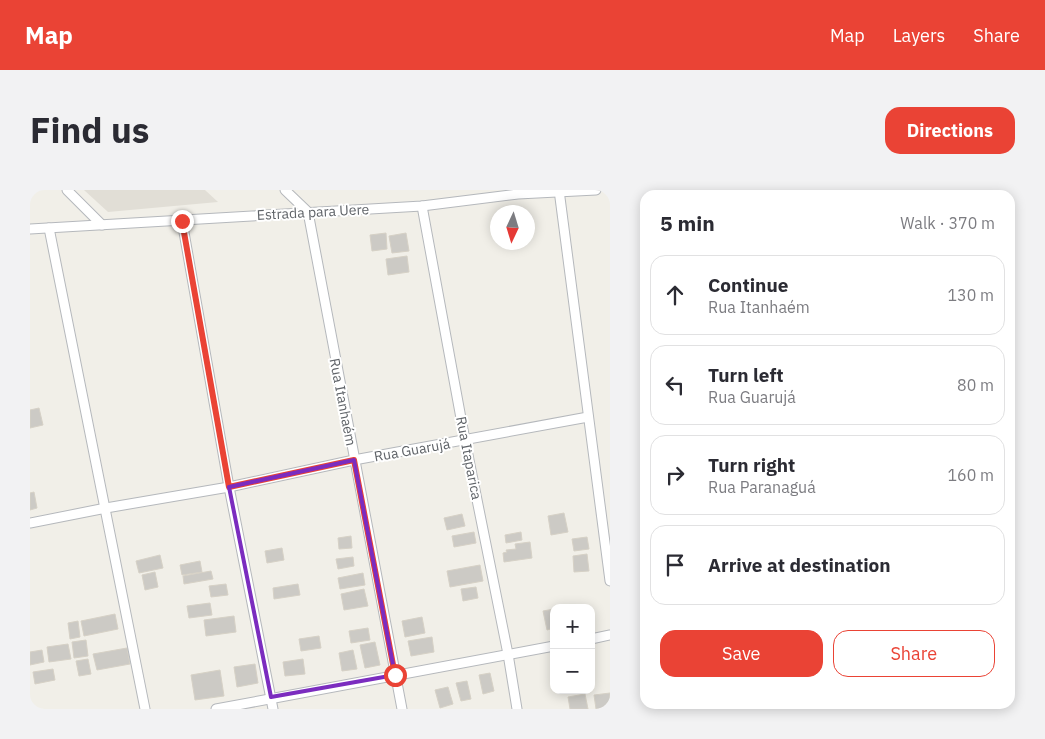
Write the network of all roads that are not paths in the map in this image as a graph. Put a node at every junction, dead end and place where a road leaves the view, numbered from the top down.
1 (67, 190) edge
2 (285, 190) edge
3 (596, 190) edge
4 (559, 191) edge
5 (516, 192) edge
6 (535, 192) edge
7 (422, 206) junction
8 (308, 212) junction
9 (182, 221) junction
10 (102, 225) junction
11 (49, 228) junction
12 (30, 229) edge
13 (588, 417) junction
14 (465, 440) junction
15 (354, 460) junction
16 (229, 487) junction
17 (106, 508) junction
18 (30, 523) edge
19 (610, 582) edge
20 (610, 635) edge
21 (595, 638) edge
22 (550, 647) edge
23 (508, 654) junction
24 (395, 675) junction
25 (271, 698) junction
26 (144, 709) edge
27 (216, 709) edge
28 (273, 709) edge
29 (402, 709) edge
30 (517, 709) edge

1 - 10 street
2 - 8 street
3 - 4 street, Estrada para Uere
4 - 6 street, Estrada para Uere
4 - 13 street
5 - 6 street, Estrada para Uere
5 - 7 street, Estrada para Uere
7 - 8 street, Estrada para Uere
7 - 14 street, Rua Itaparica
8 - 9 street, Estrada para Uere
8 - 15 street, Rua Itanhaém
9 - 10 street, Estrada para Uere
9 - 16 street
10 - 11 street, Estrada para Uere
11 - 12 street, Estrada para Uere
11 - 17 street
13 - 14 street, Rua Guarujá
13 - 19 street
14 - 15 street, Rua Guarujá
14 - 23 street, Rua Itaparica
15 - 16 street, Rua Guarujá
15 - 24 street, Rua Itanhaém
16 - 17 street, Rua Guarujá
16 - 25 street
17 - 18 street, Rua Guarujá
17 - 26 street
20 - 21 street
22 - 23 street
23 - 24 street
23 - 30 street, Rua Itaparica
24 - 25 street
24 - 29 street, Rua Itanhaém
25 - 27 street
25 - 28 street

